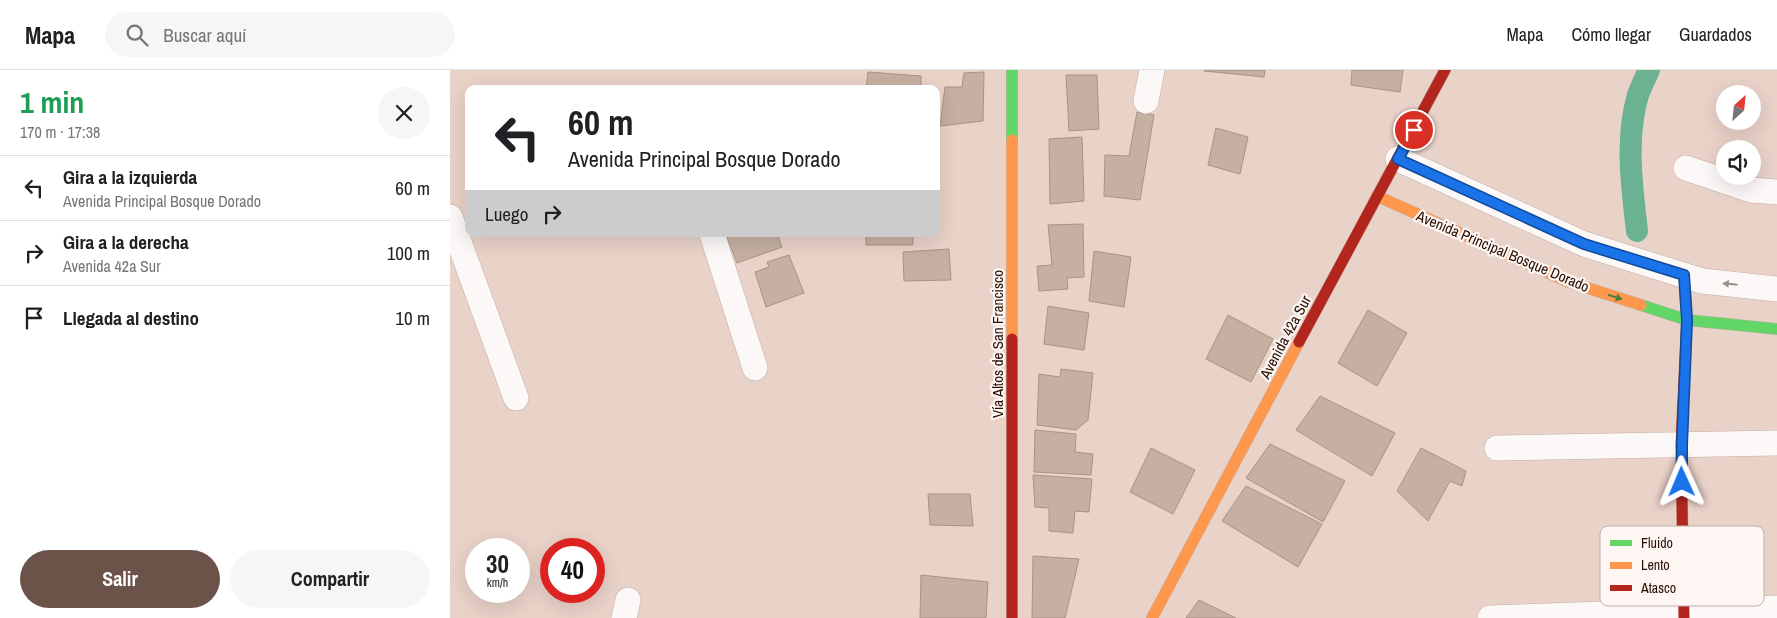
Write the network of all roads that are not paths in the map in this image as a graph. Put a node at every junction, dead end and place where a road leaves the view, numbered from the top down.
1 (1012, 70) edge
2 (1152, 70) edge
3 (1446, 70) edge
4 (1146, 101) dead end
5 (1398, 159) junction
6 (1686, 168) dead end
7 (1777, 192) edge
8 (1377, 196) junction
9 (465, 210) edge
10 (450, 216) edge
11 (713, 237) edge
12 (1684, 275) junction
13 (1777, 289) edge
14 (1687, 320) junction
15 (1777, 329) edge
16 (755, 368) dead end
17 (516, 398) dead end
18 (1777, 443) edge
19 (1682, 445) junction
20 (1497, 448) dead end
21 (1683, 526) edge
22 (1777, 608) edge
23 (1684, 615) edge
24 (1012, 618) edge
25 (1152, 618) edge
26 (1490, 618) edge

1 - 24 street, Vía Altos de San Francisco
2 - 4 street
3 - 5 street, Avenida 42a Sur
5 - 8 street, Avenida 42a Sur
5 - 12 street
6 - 7 street
8 -> 14 street, Avenida Principal Bosque Dorado
8 - 25 street, Avenida 42a Sur
9 - 10 street
10 - 17 street
11 - 16 street
13 -> 12 street
12 - 14 street
14 - 15 street, Avenida Principal Bosque Dorado
14 - 19 street
18 - 19 street
19 - 20 street
19 - 21 street
22 - 23 street
23 - 26 street

